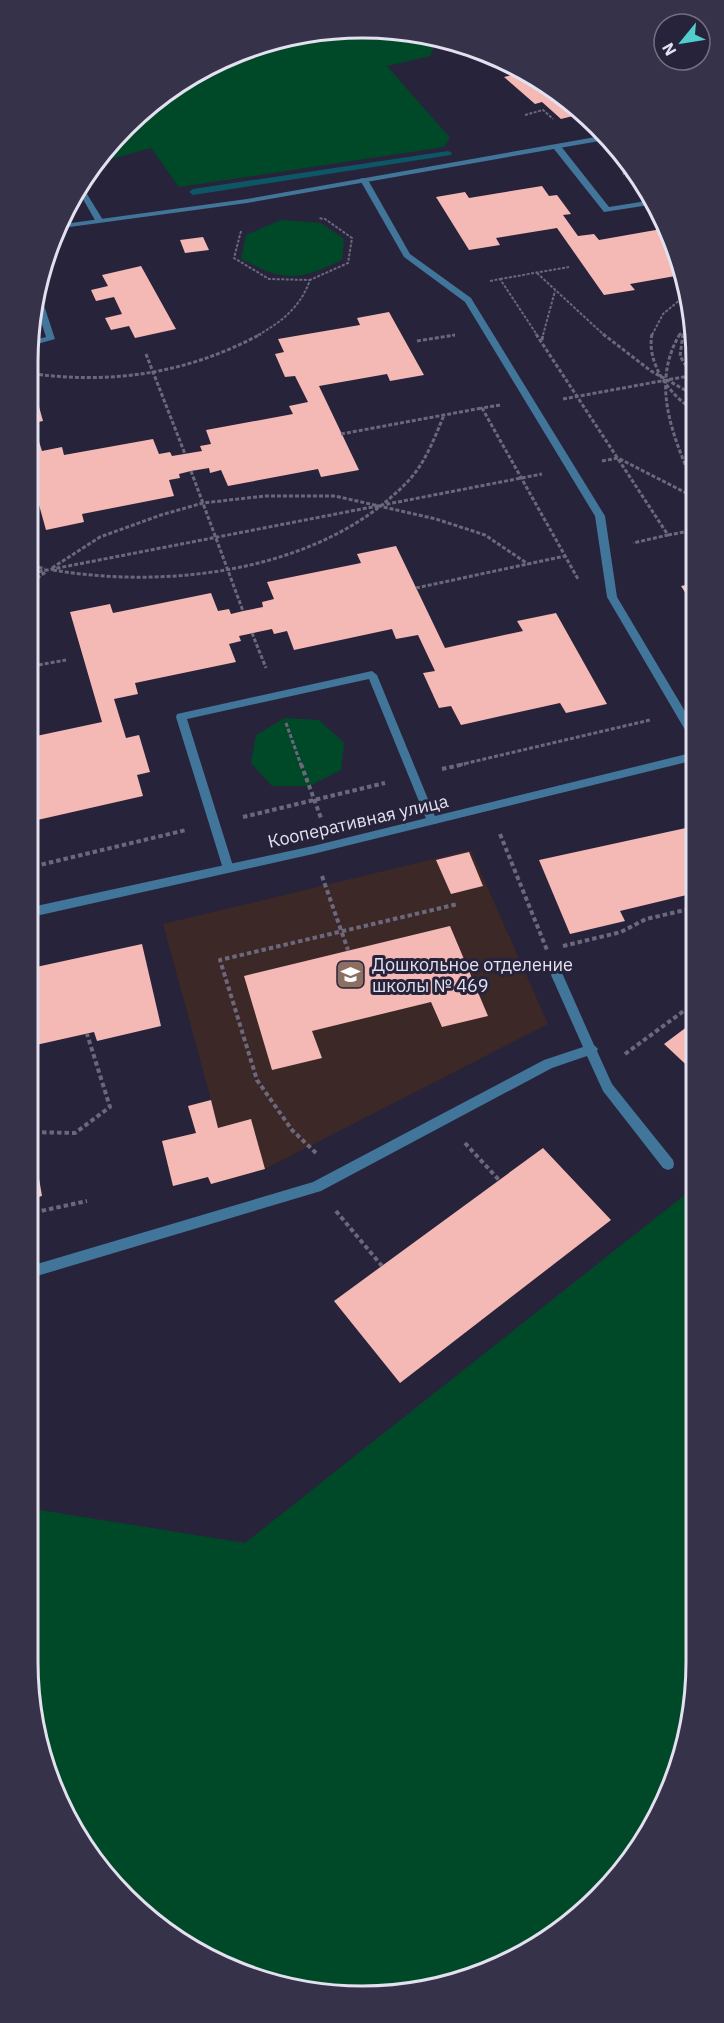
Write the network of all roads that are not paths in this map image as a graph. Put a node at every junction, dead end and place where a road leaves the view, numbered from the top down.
1 (597, 139) edge
2 (557, 147) junction
3 (364, 180) junction
4 (85, 194) edge
5 (645, 204) edge
6 (99, 220) junction
7 (68, 225) edge
8 (42, 311) edge
9 (38, 341) edge
10 (686, 722) edge
11 (686, 758) edge
12 (432, 821) junction
13 (228, 868) junction
14 (38, 911) edge
15 (557, 975) road end
16 (592, 1049) junction
17 (668, 1164) dead end
18 (38, 1270) edge

1 - 2 street
2 - 3 street
2 - 5 street
3 - 6 street
3 - 10 street
4 - 6 street
6 - 7 street
8 - 9 street
11 - 12 street, Кооперативная улица
12 - 13 street, Кооперативная улица
12 - 13 street
13 - 14 street, Кооперативная улица
15 - 16 street
16 - 17 street
16 - 18 street

